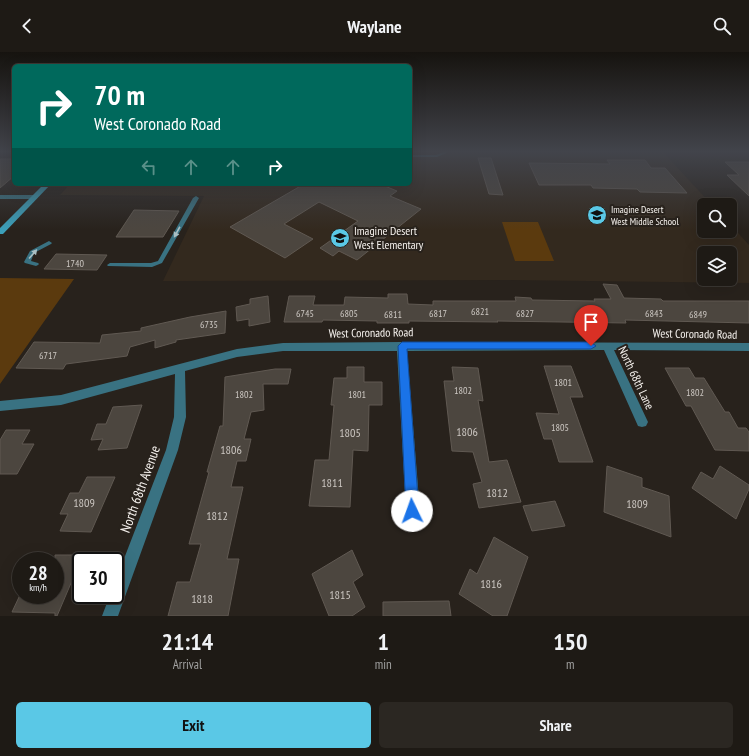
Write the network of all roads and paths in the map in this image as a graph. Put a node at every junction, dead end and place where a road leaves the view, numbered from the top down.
1 (46, 186) edge
2 (0, 197) edge
3 (35, 197) junction
4 (196, 198) dead end
5 (0, 232) edge
6 (50, 243) dead end
7 (36, 264) dead end
8 (110, 266) dead end
9 (402, 346) junction
10 (607, 346) junction
11 (749, 347) edge
12 (180, 368) junction
13 (0, 406) edge
14 (642, 422) dead end
15 (412, 511) dead end
16 (110, 616) edge

1 - 3 main road
2 - 3 lane
3 - 5 main road
4 -> 8 lane
7 -> 6 lane
9 - 10 street, West Coronado Road
9 - 12 street, West Coronado Road
9 - 15 street
10 - 11 street, West Coronado Road
10 - 14 street, North 68th Lane
12 - 13 street, West Coronado Road
12 - 16 street, North 68th Avenue

